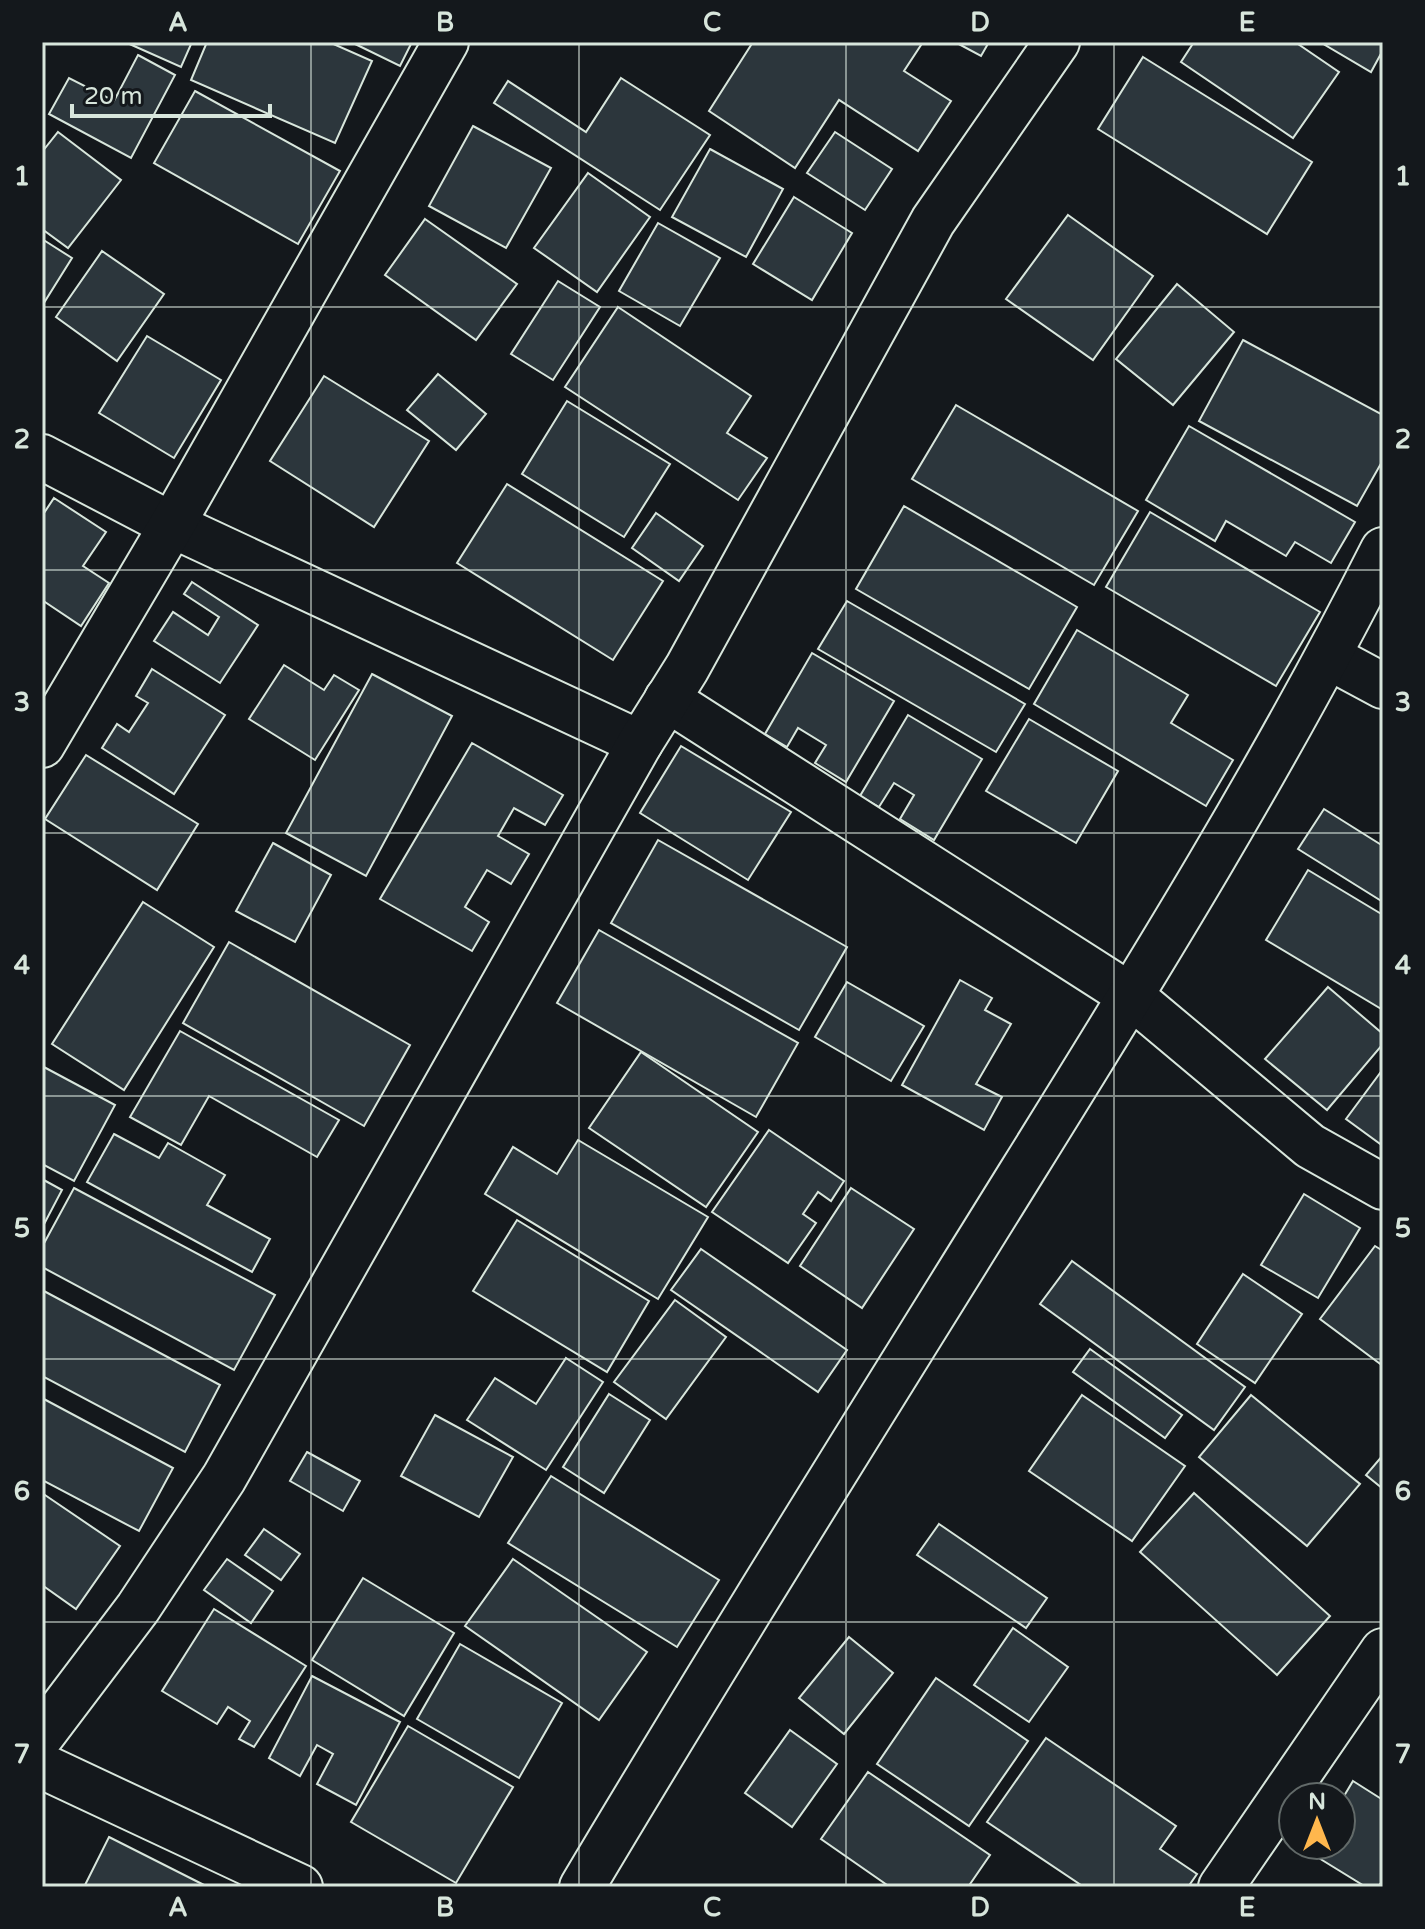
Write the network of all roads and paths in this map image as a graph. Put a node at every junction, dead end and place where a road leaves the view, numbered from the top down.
1 (446, 42) edge
2 (1057, 42) edge
3 (42, 457) edge
4 (172, 525) junction
5 (1383, 550) edge
6 (1329, 657) junction
7 (1383, 686) edge
8 (667, 699) junction
9 (640, 743) junction
10 (42, 745) edge
11 (1131, 996) junction
12 (1383, 1187) edge
13 (1383, 1651) edge
14 (42, 1735) edge
15 (42, 1766) edge
16 (300, 1887) edge
17 (582, 1887) edge
18 (1221, 1887) edge

1 - 4 street
2 - 8 street
3 - 4 street
4 - 9 street
4 - 10 street
5 - 6 street
6 - 7 street
6 - 11 street
8 - 9 street
8 - 11 street
9 - 14 street
11 - 12 street
11 - 17 street
13 - 18 street
15 - 16 street

